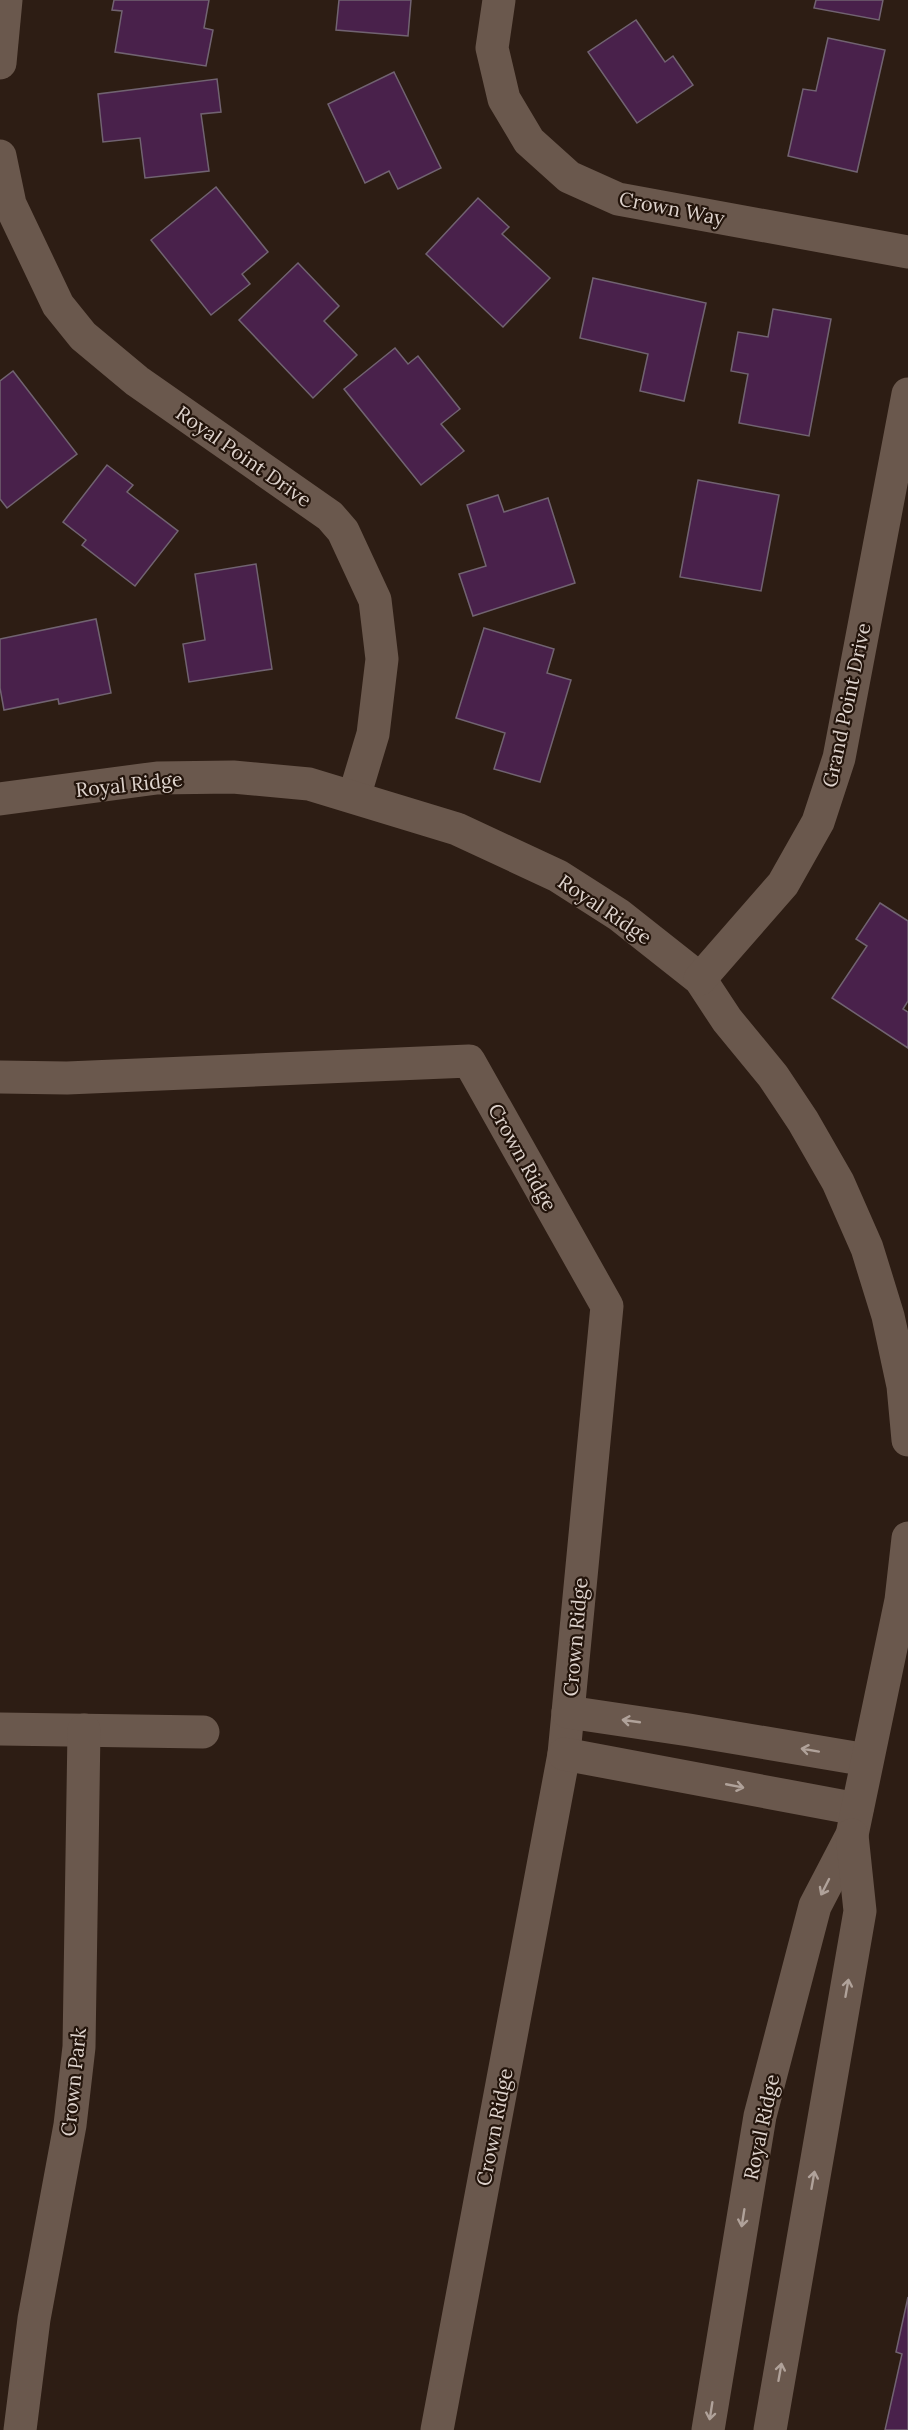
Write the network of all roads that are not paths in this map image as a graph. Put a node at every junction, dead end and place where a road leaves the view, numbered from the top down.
1 (6, 0) edge
2 (499, 0) edge
3 (0, 63) edge
4 (0, 156) edge
5 (908, 252) edge
6 (908, 394) edge
7 (354, 797) junction
8 (0, 799) edge
9 (700, 979) junction
10 (0, 1077) edge
11 (908, 1440) edge
12 (908, 1538) edge
13 (568, 1712) junction
14 (0, 1729) edge
15 (84, 1730) junction
16 (203, 1732) dead end
17 (564, 1754) junction
18 (867, 1760) junction
19 (854, 1822) junction
20 (0, 2428) edge
21 (10, 2430) edge
22 (20, 2430) edge
23 (437, 2430) edge
24 (708, 2430) edge
25 (770, 2430) edge

1 - 3 street
2 - 5 street, Crown Way
4 - 7 street, Royal Point Drive
6 - 9 street, Grand Point Drive
7 - 8 street, Royal Ridge
7 - 9 street, Royal Ridge
9 - 11 street, Royal Ridge
10 - 13 street, Crown Ridge
12 - 18 street, Royal Ridge
13 - 17 street, Crown Ridge
18 -> 13 street, Crown Ridge
14 - 15 street
15 - 16 street
15 - 22 street, Crown Park
17 -> 19 street
17 - 23 street, Crown Ridge
18 - 19 street, Royal Ridge
19 -> 24 street, Royal Ridge
25 -> 19 street, Royal Ridge
20 - 21 street

